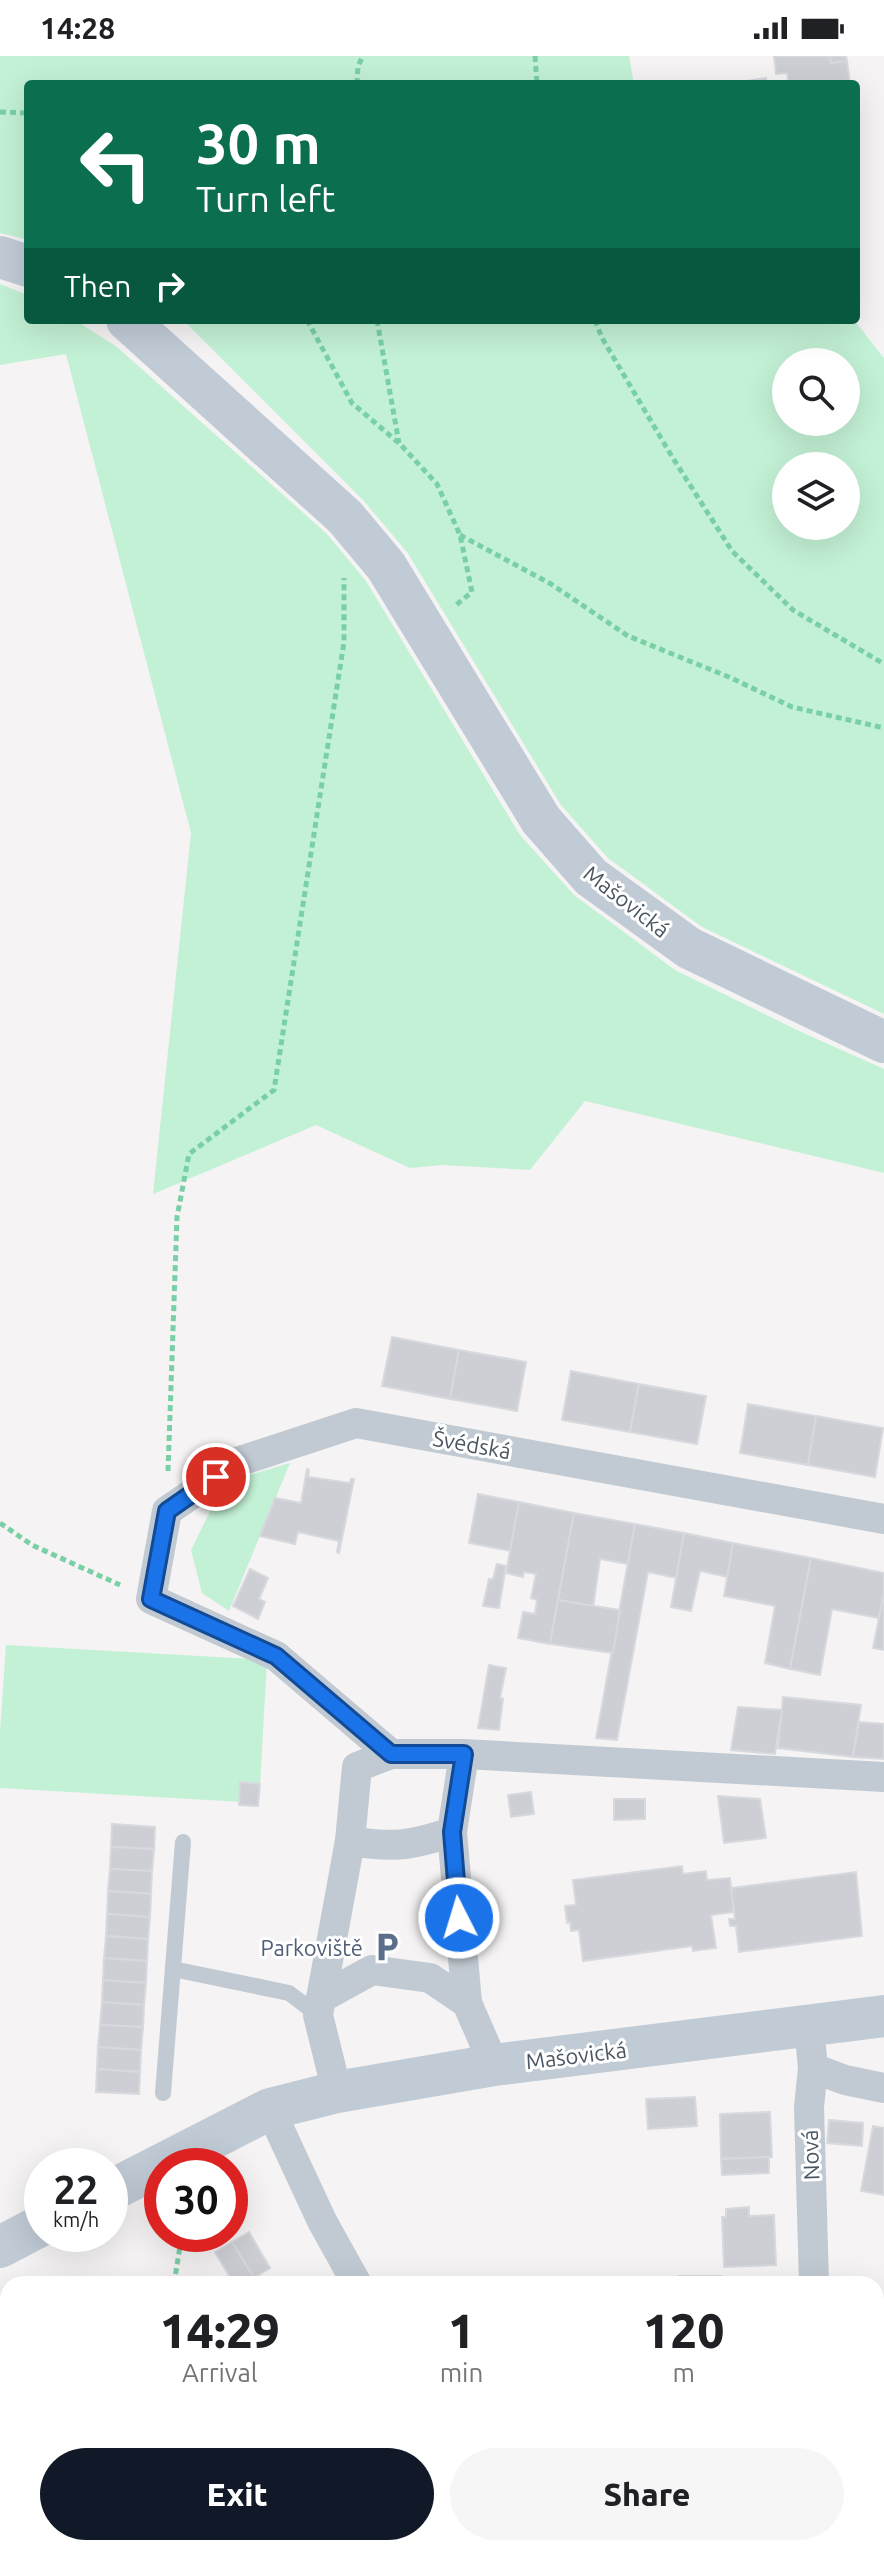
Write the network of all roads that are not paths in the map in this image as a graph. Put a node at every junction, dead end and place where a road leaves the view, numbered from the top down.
1 (0, 257) edge
2 (24, 265) edge
3 (131, 324) edge
4 (884, 1042) edge
5 (884, 1519) edge
6 (391, 1754) junction
7 (464, 1754) junction
8 (884, 1777) edge
9 (452, 1832) junction
10 (350, 1841) junction
11 (183, 1842) dead end
12 (173, 1969) junction
13 (467, 2003) junction
14 (320, 2006) junction
15 (884, 2016) edge
16 (809, 2026) junction
17 (494, 2065) junction
18 (813, 2068) junction
19 (884, 2088) edge
20 (337, 2092) junction
21 (163, 2093) dead end
22 (270, 2109) junction
23 (128, 2182) edge
24 (24, 2234) edge
25 (0, 2247) edge
26 (353, 2276) edge
27 (814, 2276) edge

1 - 2 street
3 - 4 street, Mašovická
5 - 6 street, Švédská
6 - 7 street
6 - 10 street
7 - 8 street
7 - 9 street
9 - 10 street
9 - 13 street
10 - 14 street
11 - 12 lane
12 - 14 lane
12 - 21 lane
13 - 14 street
13 - 17 street
14 - 20 street
15 - 16 street, Mašovická
16 - 17 street, Mašovická
16 - 18 street, Nová
17 - 20 street, Mašovická
18 - 19 street
18 - 27 street, Nová
20 - 22 street, Mašovická
22 - 23 street, Mašovická
22 - 26 street
24 - 25 street

